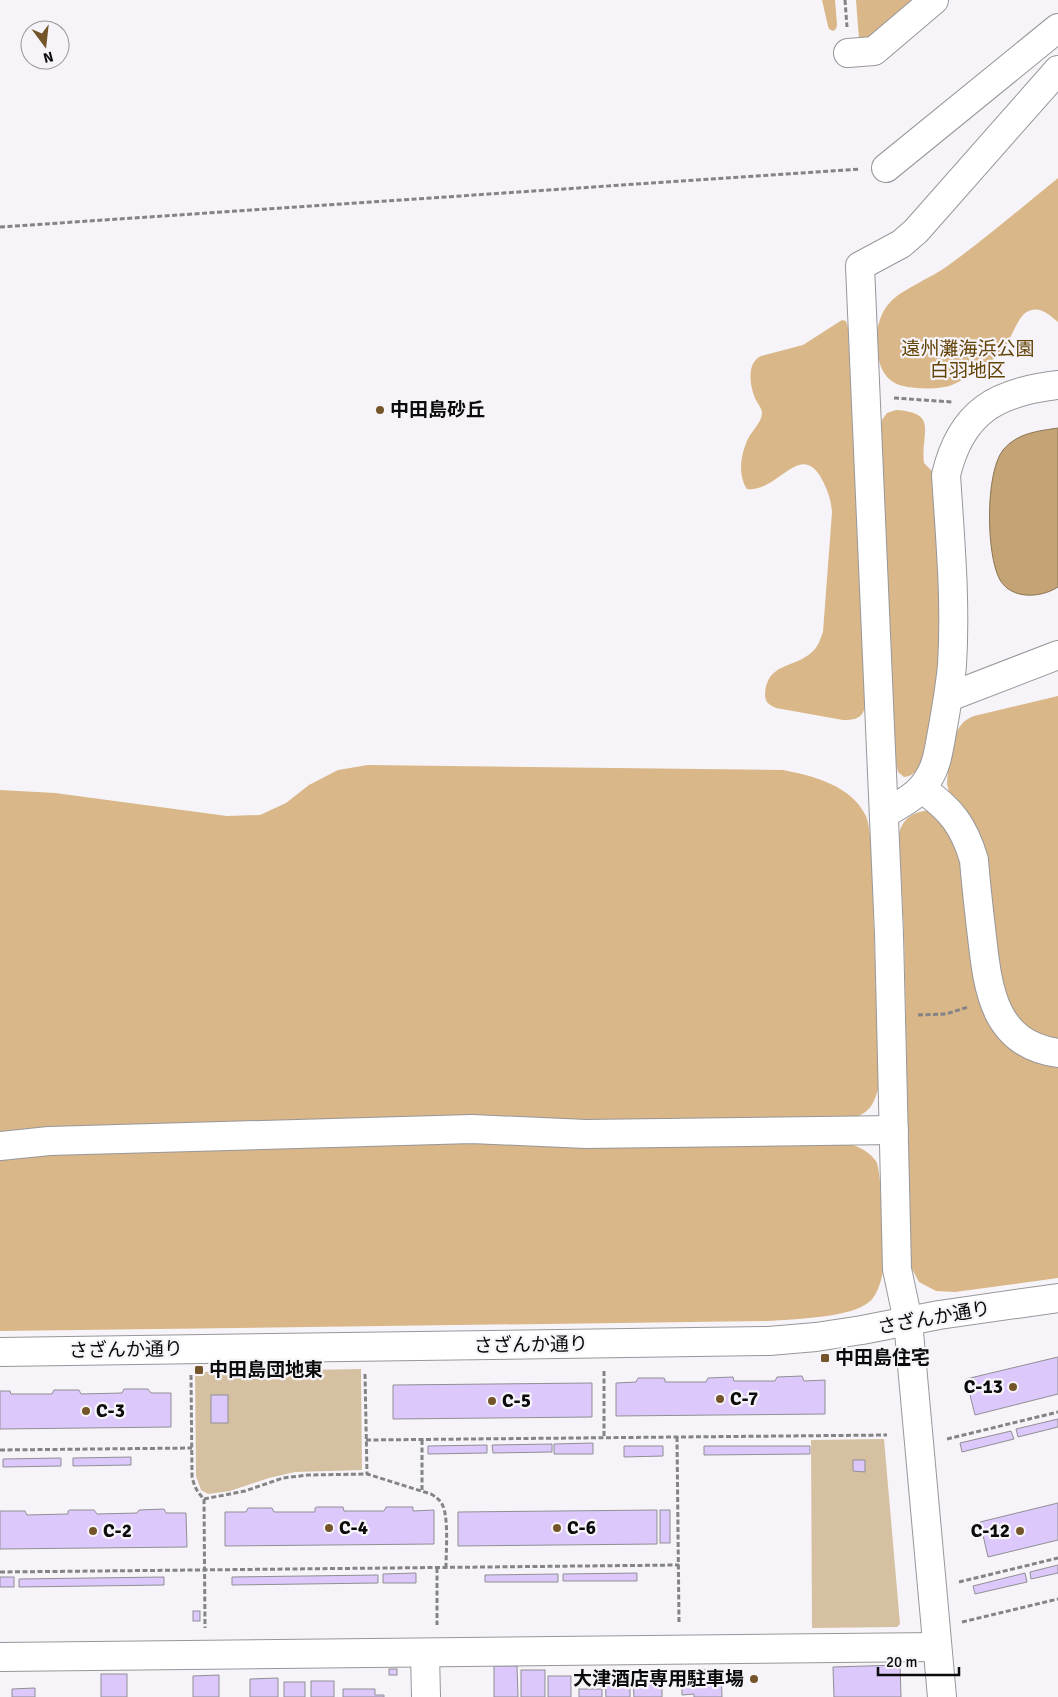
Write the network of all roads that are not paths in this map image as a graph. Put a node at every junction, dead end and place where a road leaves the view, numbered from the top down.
1 (934, 0) edge
2 (1058, 28) edge
3 (848, 53) dead end
4 (1058, 70) edge
5 (886, 168) road end
6 (1058, 385) edge
7 (1058, 655) edge
8 (948, 697) junction
9 (922, 789) junction
10 (884, 814) junction
11 (1058, 1053) edge
12 (894, 1130) junction
13 (0, 1146) edge
14 (1058, 1298) edge
15 (908, 1321) junction
16 (0, 1352) edge
17 (937, 1647) junction
18 (425, 1653) junction
19 (0, 1657) edge
20 (426, 1697) edge
21 (942, 1697) edge

1 - 3 street
2 - 5 street
4 - 10 street
6 - 8 street
7 - 8 street
8 - 9 street
9 - 10 street
9 - 11 street
10 - 12 street
12 - 13 street
12 - 15 street
14 - 15 street, さざんか通り
15 - 16 street, さざんか通り
15 - 17 street
17 - 18 street
17 - 21 street
18 - 19 street
18 - 20 street

